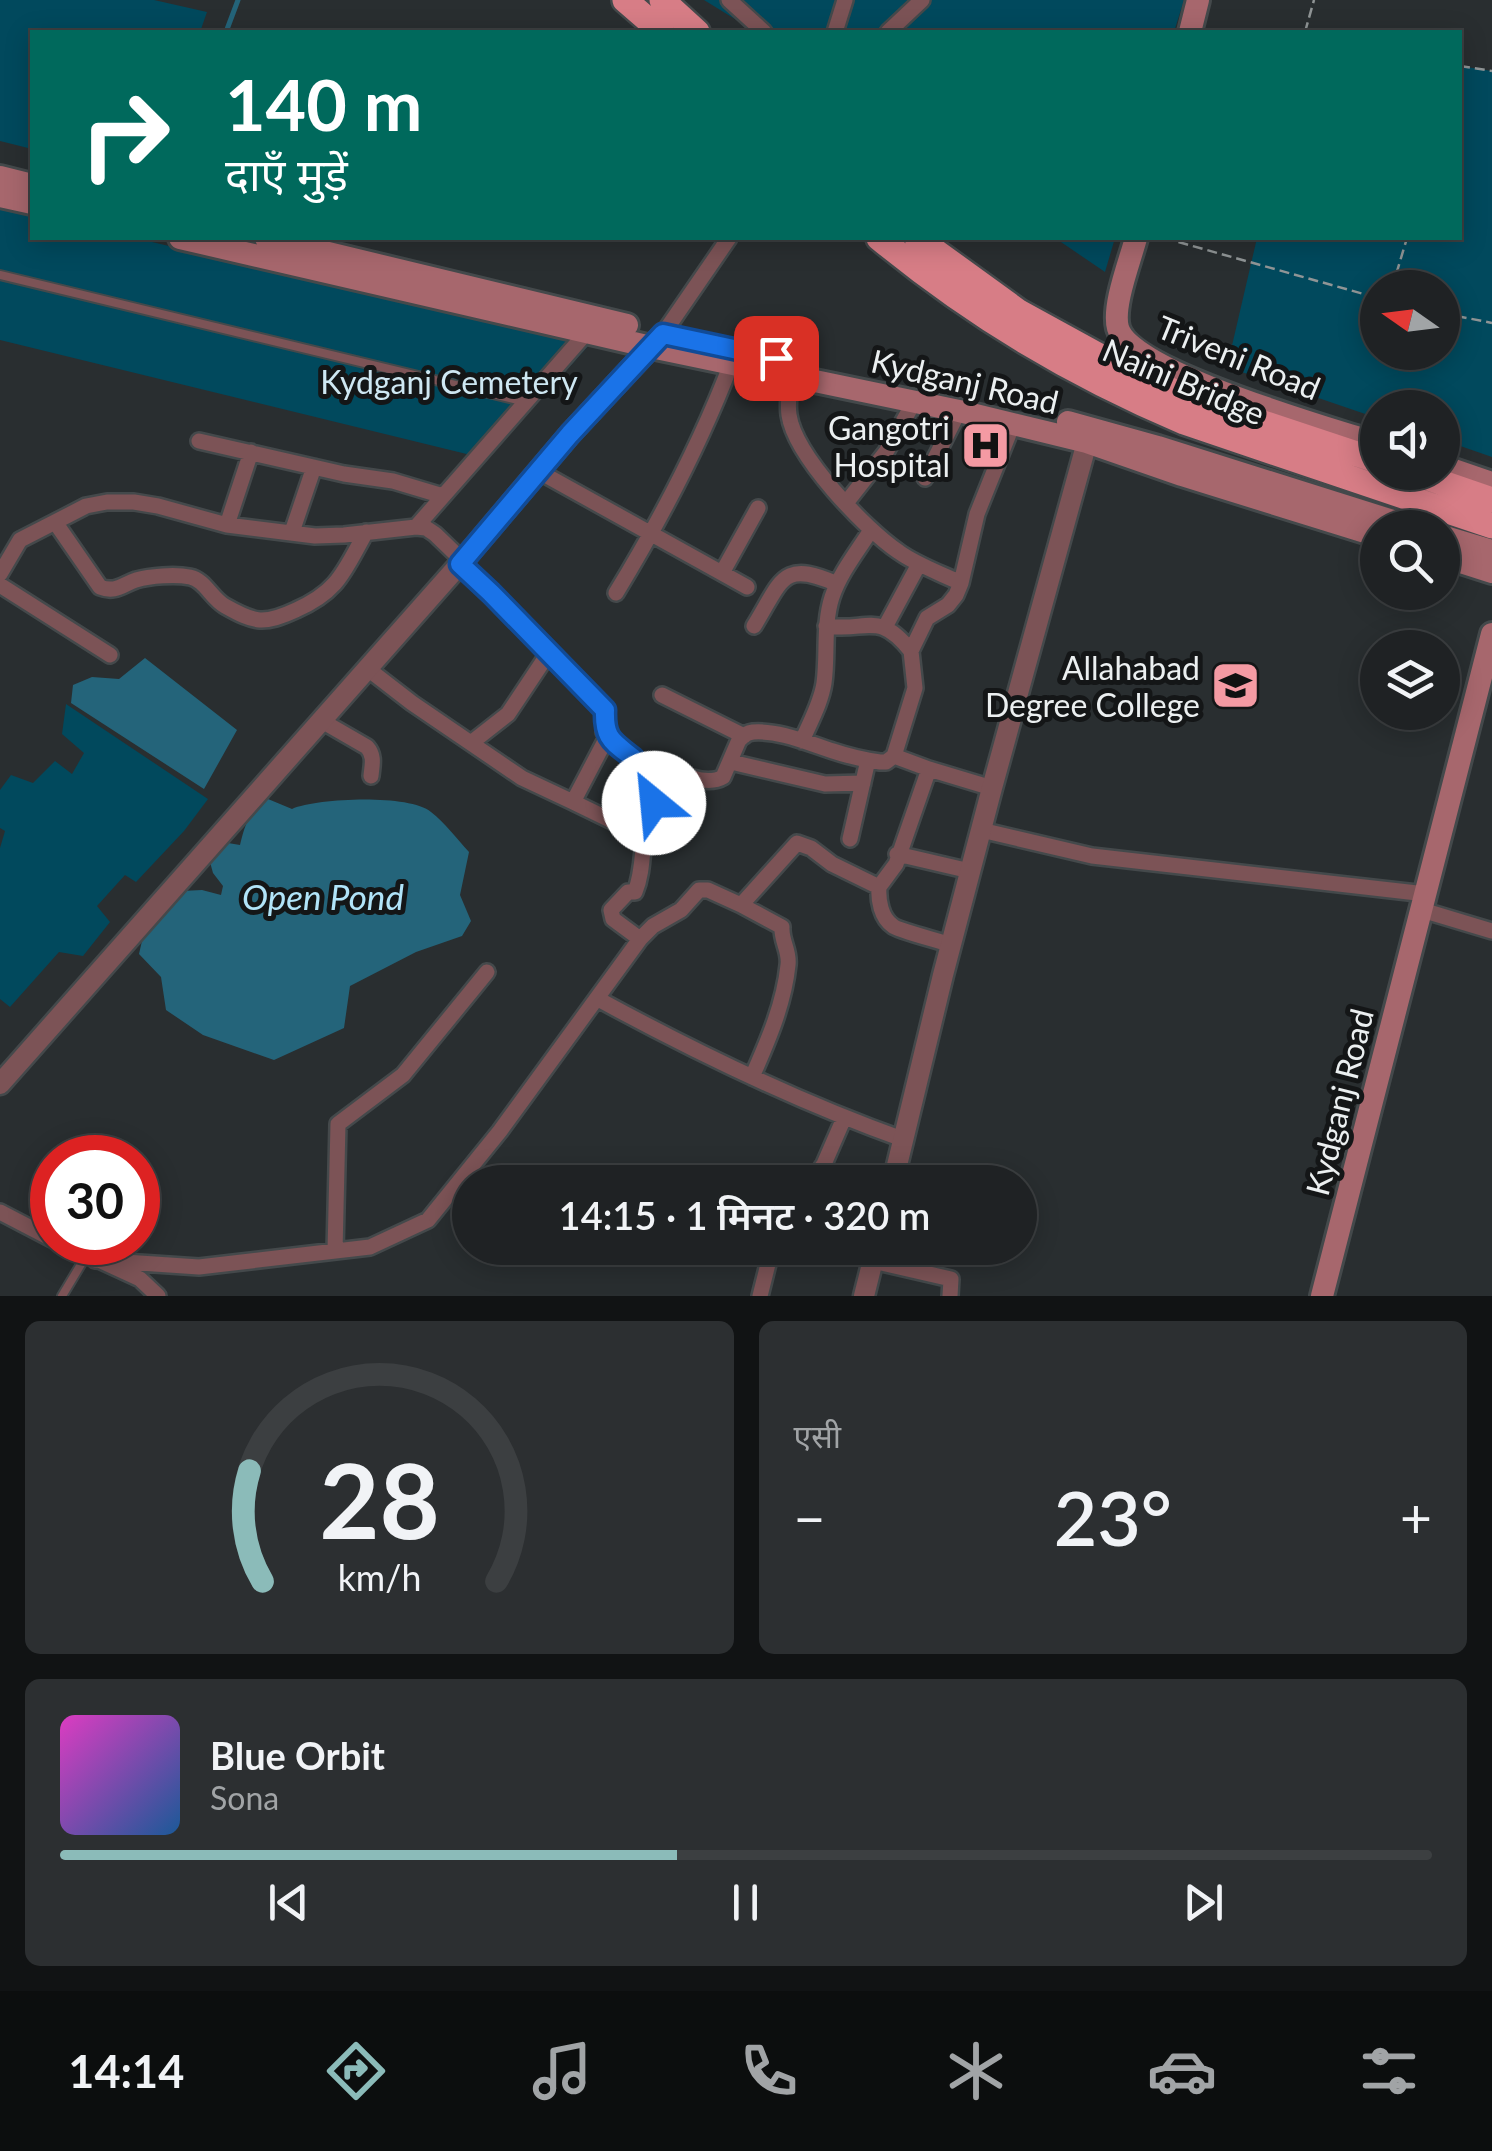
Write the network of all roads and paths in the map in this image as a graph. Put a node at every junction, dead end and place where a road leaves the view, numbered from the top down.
1 (624, 0) edge
2 (662, 0) edge
3 (729, 0) edge
4 (845, 0) edge
5 (922, 0) edge
6 (1198, 0) edge
7 (1314, 0) edge
8 (660, 30) edge
9 (695, 30) edge
10 (762, 30) edge
11 (836, 30) edge
12 (890, 30) edge
13 (1190, 30) edge
14 (1306, 30) edge
15 (1462, 66) edge
16 (1492, 71) edge
17 (0, 177) edge
18 (30, 184) edge
19 (0, 196) edge
20 (30, 203) edge
21 (189, 240) edge
22 (274, 240) edge
23 (728, 240) edge
24 (882, 240) edge
25 (920, 240) edge
26 (1135, 240) edge
27 (1171, 240) edge
28 (1407, 240) edge
29 (1398, 270) edge
30 (0, 275) edge
31 (1360, 293) edge
32 (1460, 317) edge
33 (1492, 323) edge
34 (587, 332) junction
35 (657, 341) junction
36 (731, 364) junction
37 (791, 376) junction
38 (526, 402) junction
39 (914, 402) junction
40 (1186, 410) junction
41 (959, 412) junction
42 (1012, 424) junction
43 (1090, 435) junction
44 (1360, 438) edge
45 (200, 441) dead end
46 (251, 452) junction
47 (1360, 457) edge
48 (314, 467) junction
49 (538, 471) junction
50 (1460, 472) edge
51 (924, 478) dead end
52 (1492, 483) edge
53 (1460, 489) edge
54 (443, 496) junction
55 (1492, 500) edge
56 (846, 503) junction
57 (758, 508) dead end
58 (1360, 512) edge
59 (55, 522) junction
60 (227, 524) junction
61 (1492, 526) edge
62 (426, 530) junction
63 (871, 530) junction
64 (1360, 530) edge
65 (292, 532) junction
66 (366, 532) junction
67 (652, 534) junction
68 (1460, 541) edge
69 (1492, 551) edge
70 (461, 562) junction
71 (1460, 562) edge
72 (919, 564) junction
73 (1492, 572) edge
74 (722, 573) junction
75 (0, 574) edge
76 (961, 583) junction
77 (837, 584) junction
78 (0, 585) edge
79 (747, 587) dead end
80 (616, 594) dead end
81 (754, 626) dead end
82 (826, 626) junction
83 (885, 628) junction
84 (1492, 634) edge
85 (910, 651) junction
86 (550, 652) junction
87 (110, 656) dead end
88 (368, 669) junction
89 (662, 695) dead end
90 (322, 721) junction
91 (744, 736) junction
92 (609, 739) junction
93 (802, 741) junction
94 (471, 744) junction
95 (894, 756) junction
96 (868, 760) junction
97 (731, 762) junction
98 (929, 769) junction
99 (371, 776) dead end
100 (863, 783) junction
101 (992, 788) junction
102 (574, 802) junction
103 (654, 803) junction
104 (981, 830) junction
105 (642, 836) junction
106 (850, 839) dead end
107 (897, 854) junction
108 (970, 871) junction
109 (879, 887) junction
110 (1424, 902) junction
111 (741, 905) junction
112 (1492, 931) edge
113 (640, 939) junction
114 (951, 944) junction
115 (487, 972) dead end
116 (598, 999) junction
117 (752, 1077) junction
118 (0, 1084) edge
119 (844, 1118) junction
120 (904, 1140) junction
121 (823, 1165) edge
122 (898, 1165) edge
123 (0, 1212) edge
124 (30, 1228) edge
125 (335, 1251) junction
126 (160, 1264) edge
127 (85, 1265) edge
128 (101, 1265) edge
129 (768, 1265) edge
130 (871, 1265) edge
131 (908, 1265) edge
132 (139, 1288) edge
133 (62, 1296) edge
134 (158, 1296) edge
135 (760, 1296) edge
136 (864, 1296) edge
137 (950, 1296) edge
138 (1322, 1296) edge

1 - 8 highway
2 - 9 highway
3 - 10 street
4 - 11 street
5 - 12 street
6 - 13 main road
7 - 14 path
15 - 16 path
17 - 18 main road
19 - 20 main road
21 - 34 main road, Kydganj Road
22 - 35 main road, Kydganj Road
23 - 35 street
24 - 40 highway, Naini Bridge
25 - 40 highway, Naini Bridge
26 - 44 main road, Triveni Road
27 - 31 path
28 - 29 path
30 - 38 lane
32 - 33 path
34 - 35 main road, Kydganj Road
34 - 38 street
35 - 36 main road, Kydganj Road
35 - 43 main road, Kydganj Road
35 - 49 street
36 - 37 main road, Kydganj Road
36 - 67 street
37 - 39 main road, Kydganj Road
37 - 56 street
38 - 54 street
39 - 41 main road, Kydganj Road
39 - 56 street
40 - 47 highway, Naini Bridge
40 - 61 highway, Naini Bridge
41 - 42 main road, Kydganj Road
41 - 51 street
42 - 43 main road, Kydganj Road
42 - 76 street
43 - 58 main road, Kydganj Road
43 - 64 main road, Kydganj Road
43 - 101 street
45 - 46 street
46 - 48 street
46 - 60 street
48 - 54 street
48 - 65 street
49 - 67 street
49 - 70 street
50 - 52 main road
53 - 55 highway
54 - 62 street
56 - 63 street
57 - 74 street
59 - 60 street
59 - 66 street
59 - 75 street
60 - 65 street
62 - 66 street
62 - 70 street
63 - 72 street
63 - 77 street
65 - 66 street
67 - 74 street
67 - 80 street
68 - 69 main road
70 - 86 street
70 - 88 street
71 - 73 main road
72 - 76 street
72 - 83 street
74 - 79 street
76 - 85 street
77 - 81 street
77 - 82 street
78 - 87 street
82 - 83 street
82 - 93 street
83 - 85 street
84 - 110 main road, Kydganj Road
85 - 95 street
86 - 92 street
86 - 94 street
88 - 90 street
88 - 94 street
89 - 91 street
90 - 99 street
90 - 118 street
91 - 93 street
91 - 97 street
92 - 102 street
92 - 103 street
93 - 96 street
94 - 102 street
95 - 96 street
95 - 98 street
96 - 100 street
97 - 100 street
97 - 103 street
98 - 101 street
98 - 107 street
100 - 106 street
101 - 104 street
102 - 105 street
103 - 105 street
104 - 108 street
104 - 110 street
105 - 113 street
107 - 108 street
107 - 109 street
108 - 114 street
109 - 111 street
109 - 114 street
110 - 112 street
110 - 138 main road, Kydganj Road
111 - 113 street
111 - 117 street
113 - 116 street
114 - 120 street
115 - 125 street
116 - 117 street
116 - 125 street
117 - 119 street
119 - 120 street
119 - 121 street
120 - 122 street
123 - 124 street
125 - 126 street
127 - 133 lane
128 - 132 street
129 - 135 street
130 - 136 street
131 - 137 street
132 - 134 street

